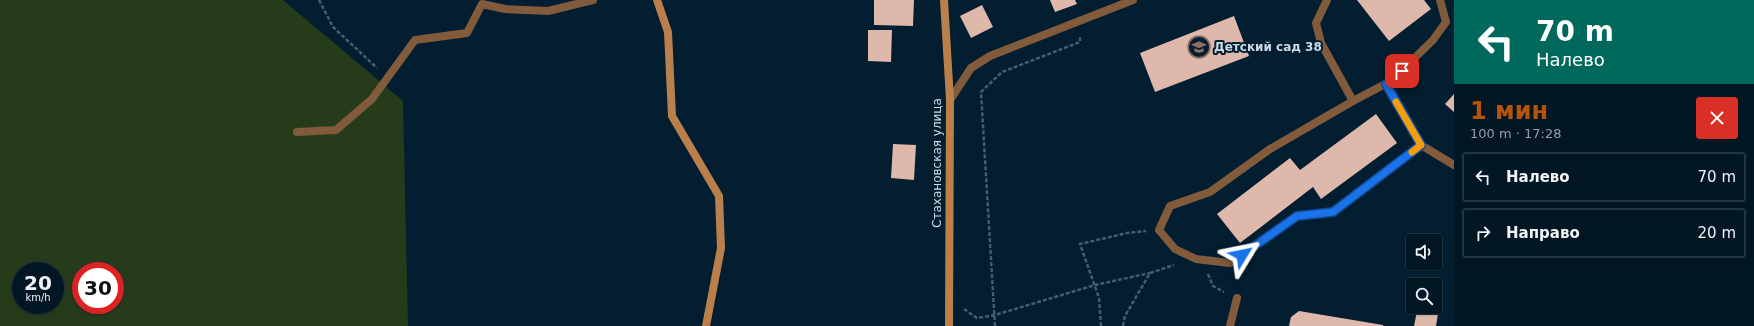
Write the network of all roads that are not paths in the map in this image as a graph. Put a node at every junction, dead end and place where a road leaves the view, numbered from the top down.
1 (593, 0) edge
2 (657, 0) edge
3 (944, 0) edge
4 (1133, 0) edge
5 (1327, 0) edge
6 (1440, 0) edge
7 (1386, 84) junction
8 (950, 100) junction
9 (1353, 101) junction
10 (298, 132) dead end
11 (1421, 145) junction
12 (1454, 165) edge
13 (1237, 298) road end
14 (706, 326) edge
15 (949, 326) edge
16 (1230, 326) edge

1 - 10 street
2 - 14 main road
3 - 8 main road, Стахановская улица
4 - 8 street
5 - 9 street
6 - 7 street
7 - 9 street
7 - 11 street
8 - 15 main road, Стахановская улица
9 - 11 street
11 - 12 street
13 - 16 street

